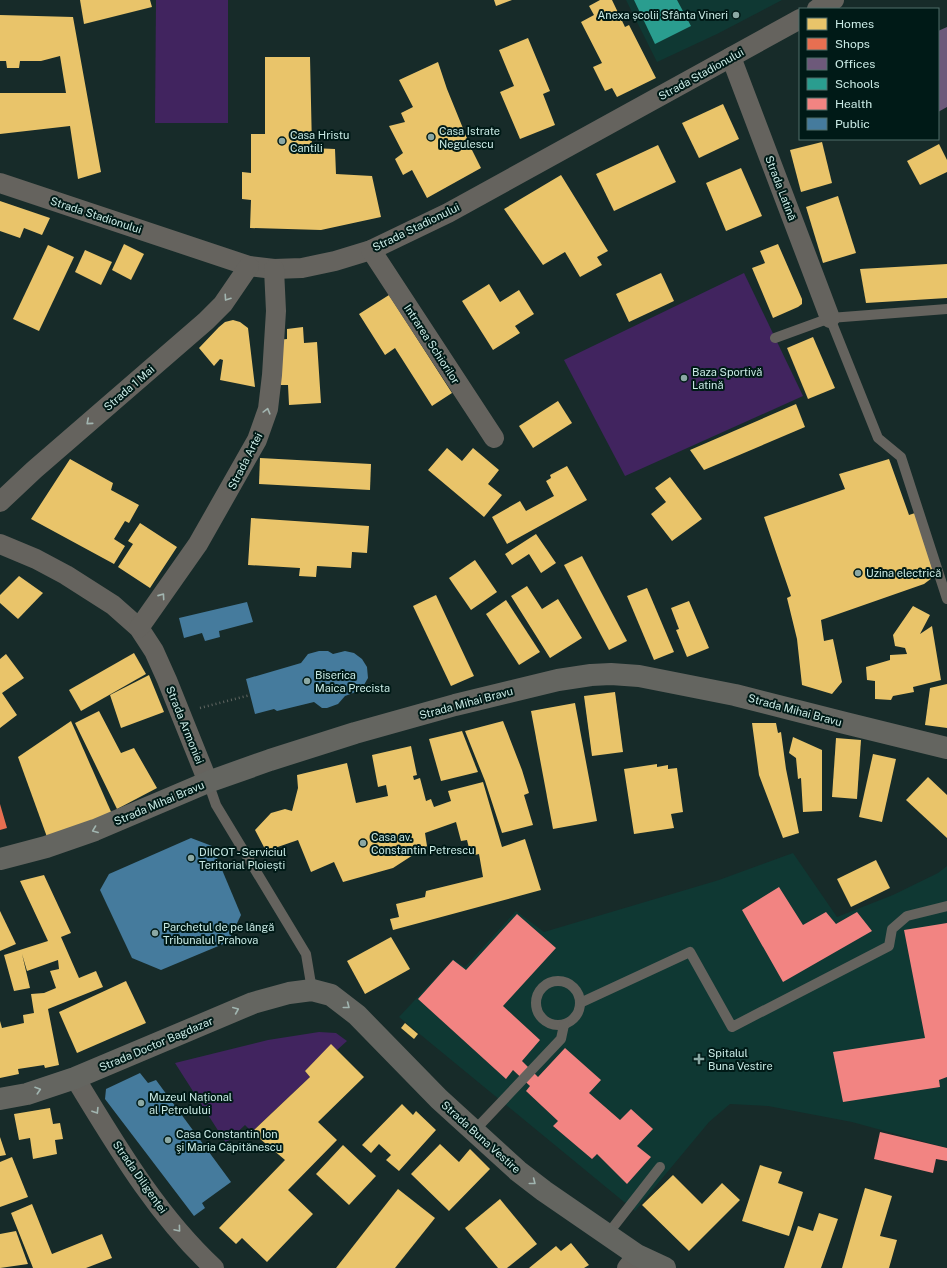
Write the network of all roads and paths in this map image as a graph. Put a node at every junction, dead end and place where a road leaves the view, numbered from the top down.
1 (799, 20) edge
2 (731, 57) junction
3 (0, 183) edge
4 (371, 250) junction
5 (249, 266) junction
6 (274, 269) junction
7 (947, 309) edge
8 (830, 318) junction
9 (775, 338) dead end
10 (494, 438) dead end
11 (0, 502) edge
12 (0, 544) edge
13 (947, 599) edge
14 (139, 628) junction
15 (250, 695) dead end
16 (181, 714) junction
17 (943, 750) edge
18 (208, 782) junction
19 (0, 859) edge
20 (947, 906) edge
21 (312, 990) junction
22 (580, 1003) junction
23 (564, 1025) junction
24 (75, 1078) junction
25 (0, 1099) edge
26 (474, 1131) junction
27 (660, 1167) dead end
28 (607, 1235) junction
29 (632, 1262) edge
30 (214, 1268) edge
31 (665, 1268) edge

1 - 2 street, Strada Stadionului
2 - 4 street, Strada Stadionului
2 - 8 street, Strada Latină
3 - 5 street, Strada Stadionului
4 - 6 street, Strada Stadionului
4 - 10 street, Intrarea Schiorilor
5 - 6 street, Strada Stadionului
5 -> 11 street, Strada 1 Mai
14 -> 6 street, Strada Artei
7 - 8 lane
8 - 9 lane
8 - 13 lane
12 - 14 street, Strada Armoniei
14 - 16 street, Strada Armoniei
15 - 16 path
16 - 18 street, Strada Armoniei
17 - 18 main road, Strada Mihai Bravu
18 -> 19 main road, Strada Mihai Bravu
18 - 21 lane, Strada Armoniei
20 - 22 lane
24 -> 21 main road, Strada Doctor Bagdazar
21 -> 26 main road, Strada Buna Vestire
22 - 23 lane
22 - 23 lane
23 - 26 lane
25 -> 24 main road, Strada Doctor Bagdazar
24 -> 30 street, Strada Diligenței
26 -> 28 main road, Strada Buna Vestire
27 - 28 lane
28 - 29 main road, Strada Buna Vestire
29 - 31 main road, Strada Buna Vestire

